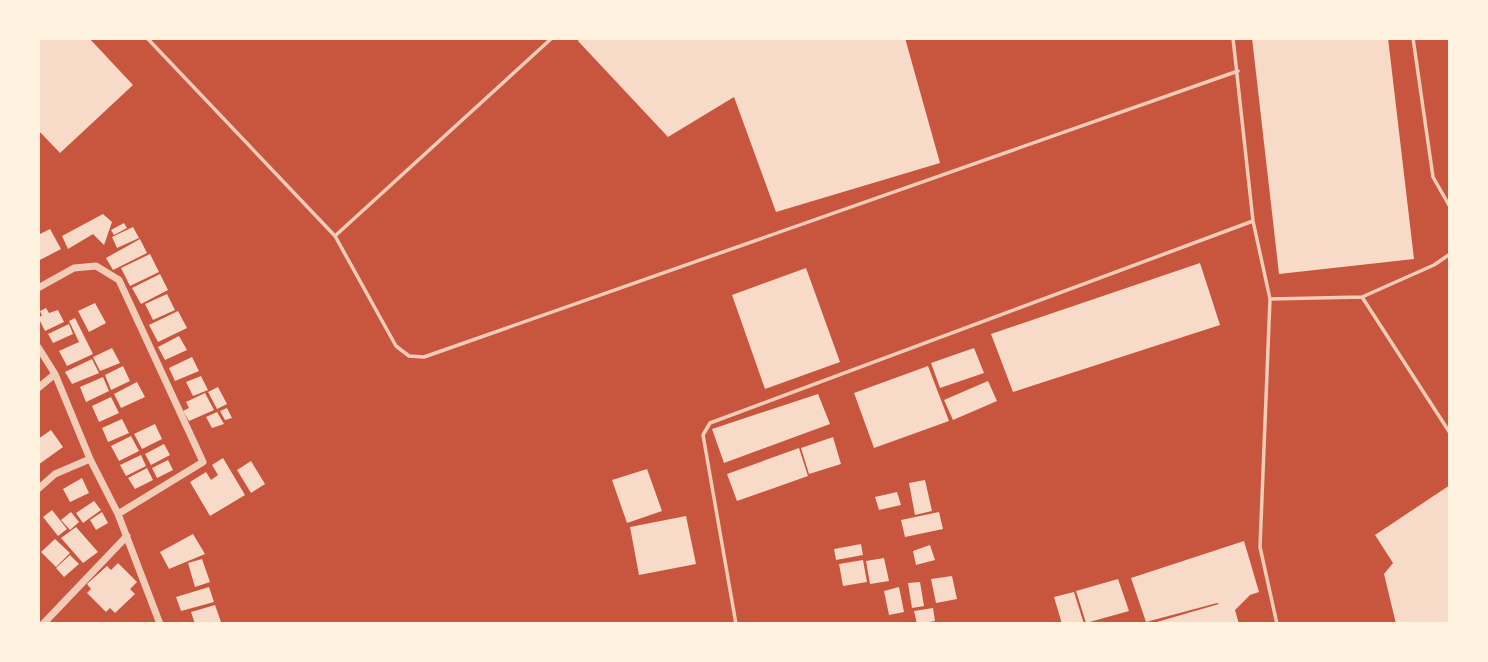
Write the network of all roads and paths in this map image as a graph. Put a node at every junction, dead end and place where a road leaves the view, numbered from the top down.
1 (147, 38) edge
2 (552, 38) edge
3 (1233, 38) edge
4 (1413, 38) edge
5 (1238, 71) junction
6 (1450, 207) edge
7 (1253, 220) junction
8 (335, 236) junction
9 (1450, 254) edge
10 (38, 288) edge
11 (1362, 297) junction
12 (1270, 299) junction
13 (38, 347) edge
14 (55, 374) junction
15 (38, 388) edge
16 (1450, 433) edge
17 (89, 459) junction
18 (38, 489) edge
19 (118, 514) junction
20 (127, 536) junction
21 (43, 624) edge
22 (160, 624) edge
23 (736, 624) edge
24 (1277, 624) edge

1 - 8 lane
2 - 8 lane
3 - 5 lane
4 - 6 lane
5 - 7 lane
5 - 8 lane
7 - 12 lane
7 - 23 lane
9 - 11 lane
10 - 19 street
11 - 12 lane
11 - 16 lane
12 - 24 lane
13 - 14 street
14 - 15 street
14 - 17 street
17 - 18 street
17 - 19 street
19 - 20 street
20 - 21 street
20 - 22 street

